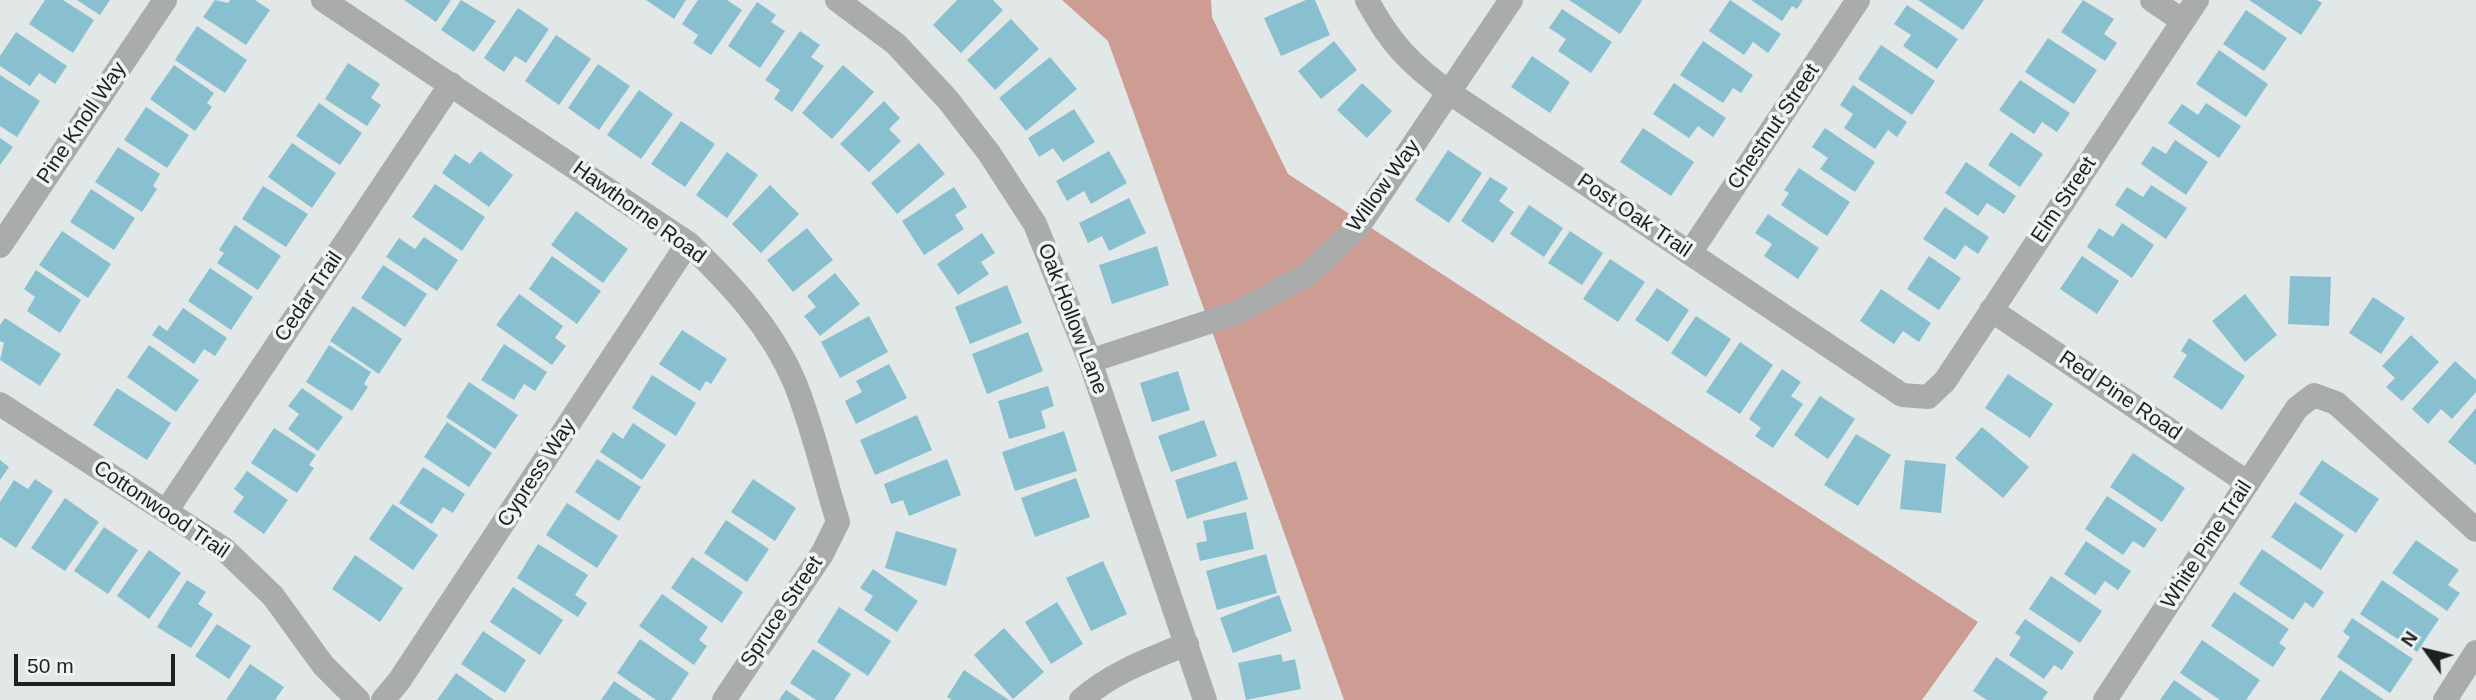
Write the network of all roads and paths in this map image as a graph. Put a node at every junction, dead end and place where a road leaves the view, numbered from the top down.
1 (165, 0) edge
2 (323, 0) edge
3 (837, 0) edge
4 (1367, 0) edge
5 (1511, 0) edge
6 (1858, 0) edge
7 (2152, 0) edge
8 (2197, 0) edge
9 (2183, 21) junction
10 (451, 84) junction
11 (1450, 93) junction
12 (688, 243) junction
13 (0, 246) edge
14 (1690, 253) junction
15 (1991, 310) junction
16 (1090, 360) junction
17 (1928, 397) joint
18 (0, 404) edge
19 (2248, 483) junction
20 (167, 510) junction
21 (838, 523) joint
22 (2476, 530) edge
23 (1187, 644) junction
24 (2476, 652) edge
25 (358, 700) edge
26 (383, 700) edge
27 (724, 700) edge
28 (1081, 700) edge
29 (1205, 700) edge
30 (2105, 700) edge
31 (2445, 700) edge

1 - 13 street, Pine Knoll Way
2 - 10 street, Hawthorne Road
3 - 16 street, Oak Hollow Lane
4 - 11 street, Post Oak Trail
5 - 11 street, Willow Way
6 - 14 street, Chestnut Street
7 - 9 street
8 - 9 street, Elm Street
9 - 15 street, Elm Street
10 - 12 street, Hawthorne Road
10 - 20 street, Cedar Trail
11 - 14 street, Post Oak Trail
11 - 16 street, Willow Way
12 - 21 street, Hawthorne Road
12 - 26 street, Cypress Way
14 - 17 street, Post Oak Trail
15 - 17 street, Elm Street
15 - 19 street, Red Pine Road
16 - 23 street, Oak Hollow Lane
18 - 20 street, Cottonwood Trail
19 - 22 street, White Pine Trail
19 - 30 street, White Pine Trail
20 - 25 street, Cottonwood Trail
21 - 27 street, Spruce Street
23 - 28 street
23 - 29 street, Oak Hollow Lane
24 - 31 street

